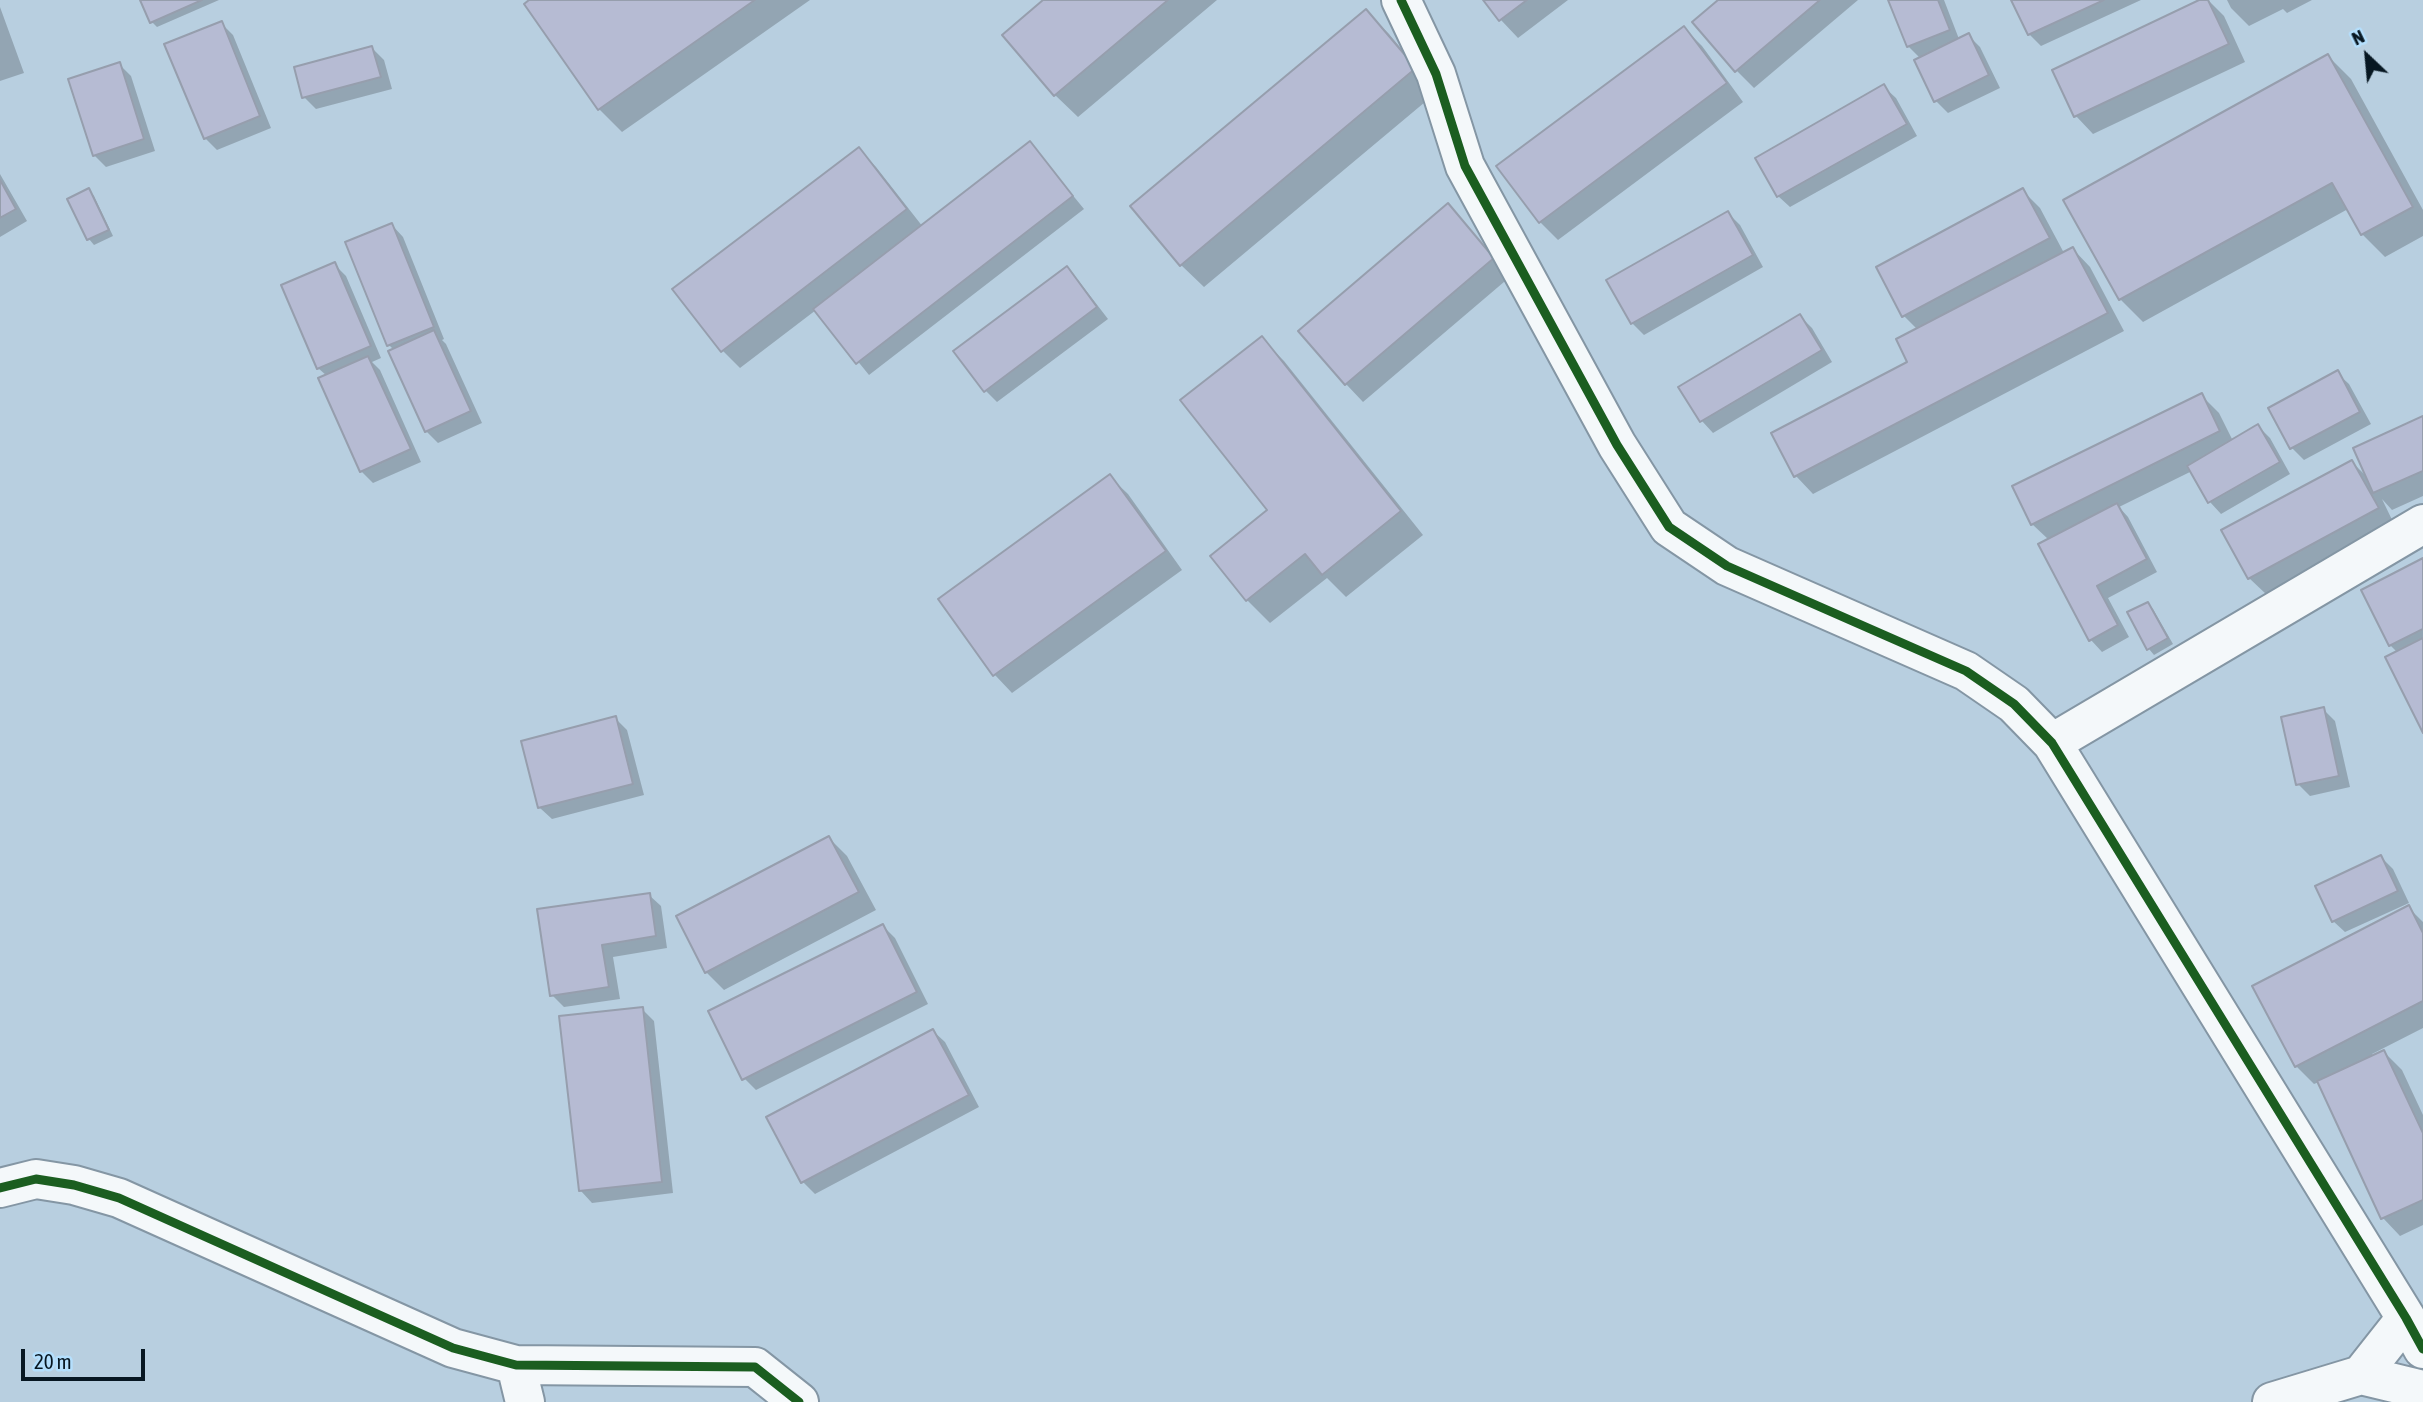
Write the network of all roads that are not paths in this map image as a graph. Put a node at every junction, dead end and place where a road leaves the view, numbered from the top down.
1 (1401, 0) edge
2 (2423, 524) edge
3 (2052, 743) junction
4 (0, 1188) edge
5 (2415, 1334) edge
6 (516, 1365) junction
7 (2361, 1375) junction
8 (2423, 1390) edge
9 (525, 1402) edge
10 (799, 1402) edge
11 (2272, 1402) edge

1 - 3 street
2 - 3 street
3 - 5 street
4 - 6 street
5 - 7 street
6 - 9 street
6 - 10 street
7 - 8 street
7 - 11 street

